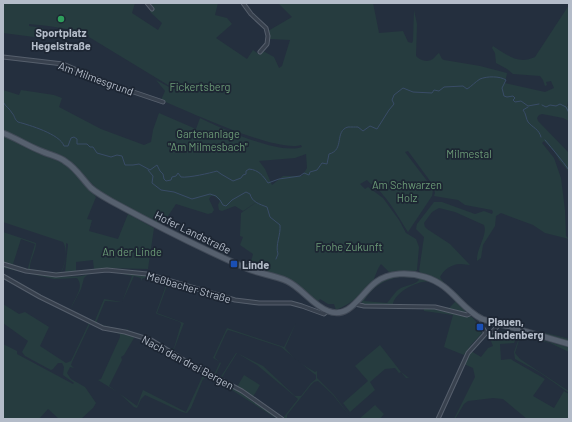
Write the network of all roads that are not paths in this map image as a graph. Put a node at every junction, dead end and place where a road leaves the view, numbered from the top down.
1 (147, 3) edge
2 (243, 3) edge
3 (152, 10) dead end
4 (260, 52) dead end
5 (3, 57) edge
6 (163, 102) dead end
7 (3, 133) edge
8 (3, 264) edge
9 (3, 276) edge
10 (355, 304) junction
11 (327, 311) junction
12 (472, 313) junction
13 (482, 319) junction
14 (499, 325) junction
15 (486, 333) junction
16 (569, 344) edge
17 (282, 419) edge
18 (438, 419) edge

1 - 3 street
2 - 4 street
5 - 6 street, Am Milmesgrund
7 - 11 main road, Hofer Landstraße
8 - 11 street, Meßbacher Straße
9 - 17 street, Nach den drei Bergen
10 - 11 main road
10 - 12 street
10 - 12 main road
12 - 13 main road
13 - 14 main road
13 - 15 street
14 - 15 street
14 - 16 main road
15 - 18 street

